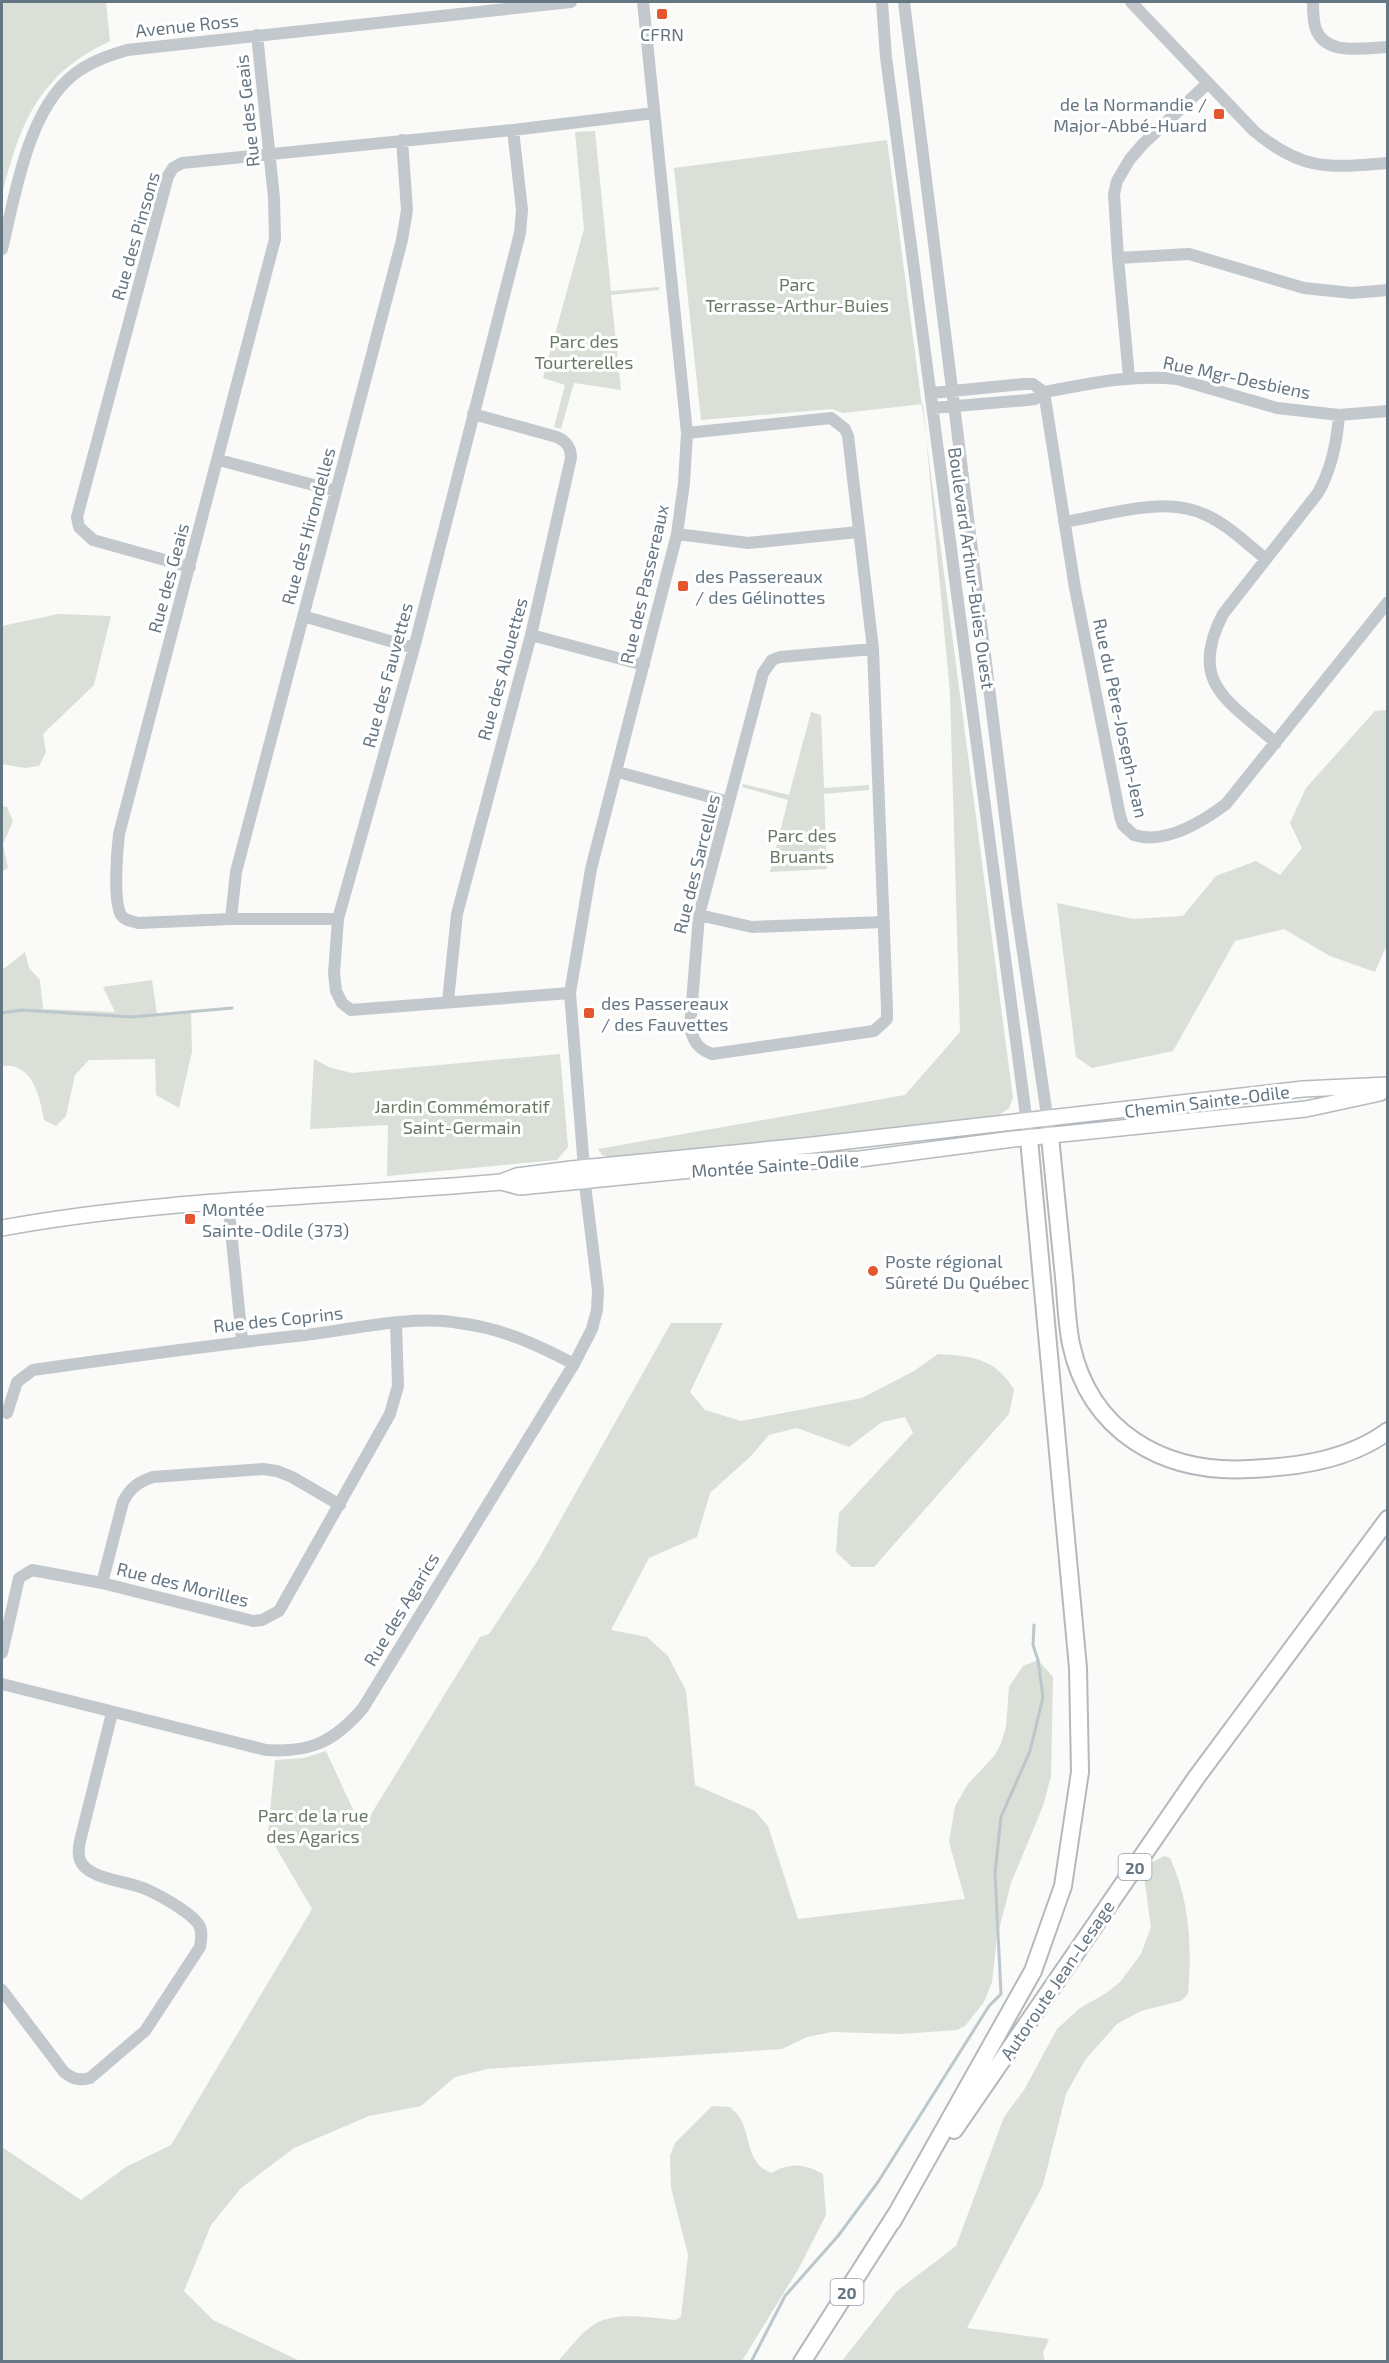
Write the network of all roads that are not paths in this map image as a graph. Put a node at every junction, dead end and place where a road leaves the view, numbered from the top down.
1 (572, 2) edge
2 (643, 2) edge
3 (882, 2) edge
4 (904, 2) edge
5 (1131, 2) edge
6 (1313, 2) edge
7 (257, 35) junction
8 (1388, 46) edge
9 (1208, 83) junction
10 (654, 113) junction
11 (513, 130) junction
12 (402, 140) junction
13 (270, 152) junction
14 (1388, 163) edge
15 (2, 249) edge
16 (1118, 258) junction
17 (1388, 290) edge
18 (1129, 377) junction
19 (954, 391) junction
20 (1044, 392) junction
21 (932, 393) junction
22 (956, 406) junction
23 (933, 408) junction
24 (1388, 411) edge
25 (473, 414) junction
26 (1339, 415) junction
27 (687, 433) junction
28 (219, 460) junction
29 (336, 491) junction
30 (1064, 522) junction
31 (858, 532) junction
32 (677, 534) junction
33 (1266, 559) junction
34 (190, 567) junction
35 (1388, 602) edge
36 (303, 616) junction
37 (531, 635) junction
38 (414, 648) junction
39 (873, 649) junction
40 (644, 665) junction
41 (1276, 743) junction
42 (618, 771) junction
43 (729, 802) junction
44 (699, 915) junction
45 (231, 919) junction
46 (338, 919) junction
47 (884, 922) junction
48 (570, 993) junction
49 (448, 1001) junction
50 (1388, 1085) edge
51 (1388, 1091) edge
52 (1027, 1121) junction
53 (1049, 1128) junction
54 (1029, 1138) junction
55 (585, 1174) junction
56 (228, 1201) junction
57 (2, 1228) edge
58 (396, 1323) junction
59 (242, 1340) junction
60 (574, 1364) junction
61 (7, 1413) dead end
62 (1388, 1431) edge
63 (340, 1505) junction
64 (1388, 1519) edge
65 (102, 1583) junction
66 (2, 1653) edge
67 (2, 1684) edge
68 (112, 1713) junction
69 (2, 1990) edge
70 (892, 2222) junction
71 (802, 2361) edge

1 - 7 street, Avenue Ross
2 - 10 street, Rue des Passereaux
3 - 21 street, Boulevard Arthur-Buies Ouest
4 - 19 street, Boulevard Arthur-Buies Ouest
5 - 9 street
6 - 8 street
7 - 13 street, Rue des Geais
7 - 15 street, Avenue Ross
9 - 14 street
9 - 16 street
10 - 11 street, Rue des Pinsons
10 - 27 street, Rue des Passereaux
11 - 12 street, Rue des Pinsons
11 - 25 street, Rue des Fauvettes
12 - 13 street, Rue des Pinsons
12 - 29 street, Rue des Hirondelles
13 - 28 street, Rue des Geais
13 - 34 street, Rue des Pinsons
16 - 17 street
16 - 18 street
18 - 20 street, Rue Mgr-Desbiens
18 - 26 street, Rue Mgr-Desbiens
19 - 20 street
19 - 21 street
19 - 22 street, Boulevard Arthur-Buies Ouest
20 - 22 street, Rue Mgr-Desbiens
20 - 30 street, Rue du Père-Joseph-Jean
21 - 23 street, Boulevard Arthur-Buies Ouest
22 - 23 street, Rue Mgr-Desbiens
22 - 53 street, Boulevard Arthur-Buies Ouest
23 - 52 street, Boulevard Arthur-Buies Ouest
24 - 26 street, Rue Mgr-Desbiens
25 - 37 street, Rue des Alouettes
25 - 38 street, Rue des Fauvettes
26 - 33 street
27 - 31 street, Rue des Sarcelles
27 - 32 street, Rue des Passereaux
28 - 29 street
28 - 34 street, Rue des Geais
29 - 36 street, Rue des Hirondelles
30 - 33 street
30 - 41 street, Rue du Père-Joseph-Jean
31 - 32 street
31 - 39 street, Rue des Sarcelles
32 - 40 street, Rue des Passereaux
33 - 41 street
34 - 45 street, Rue des Geais
35 - 41 street, Rue du Père-Joseph-Jean
36 - 38 street
36 - 45 street, Rue des Hirondelles
37 - 40 street
37 - 49 street, Rue des Alouettes
38 - 46 street, Rue des Fauvettes
39 - 43 street, Rue des Sarcelles
39 - 47 street, Rue des Sarcelles
40 - 42 street, Rue des Passereaux
42 - 43 street
42 - 48 street, Rue des Passereaux
43 - 44 street, Rue des Sarcelles
44 - 47 street
44 - 47 street, Rue des Sarcelles
45 - 46 street, Rue des Geais
46 - 49 street, Rue des Fauvettes
48 - 49 street, Rue des Fauvettes
48 - 55 street, Rue des Passereaux
50 - 53 main road, Chemin Sainte-Odile
51 - 53 main road, Chemin Sainte-Odile
52 - 53 main road, Chemin Sainte-Odile
52 - 54 street, Boulevard Arthur-Buies Ouest
52 - 55 main road, Montée Sainte-Odile
53 - 54 main road, Montée Sainte-Odile
53 - 62 highway
54 - 55 main road, Montée Sainte-Odile
54 - 70 highway
55 - 56 main road, Montée Sainte-Odile
55 - 60 street, Rue des Agarics
56 - 57 main road, Montée Sainte-Odile
56 - 59 street
58 - 59 street, Rue des Coprins
58 - 60 street, Rue des Coprins
58 - 63 street, Rue des Morilles
59 - 61 street, Rue des Coprins
60 - 68 street, Rue des Agarics
63 - 65 street, Rue des Morilles
63 - 65 street
64 - 70 highway, Autoroute Jean-Lesage / 20
65 - 66 street, Rue des Morilles
67 - 68 street, Rue des Agarics
68 - 69 street
70 - 71 highway, Autoroute Jean-Lesage / 20

